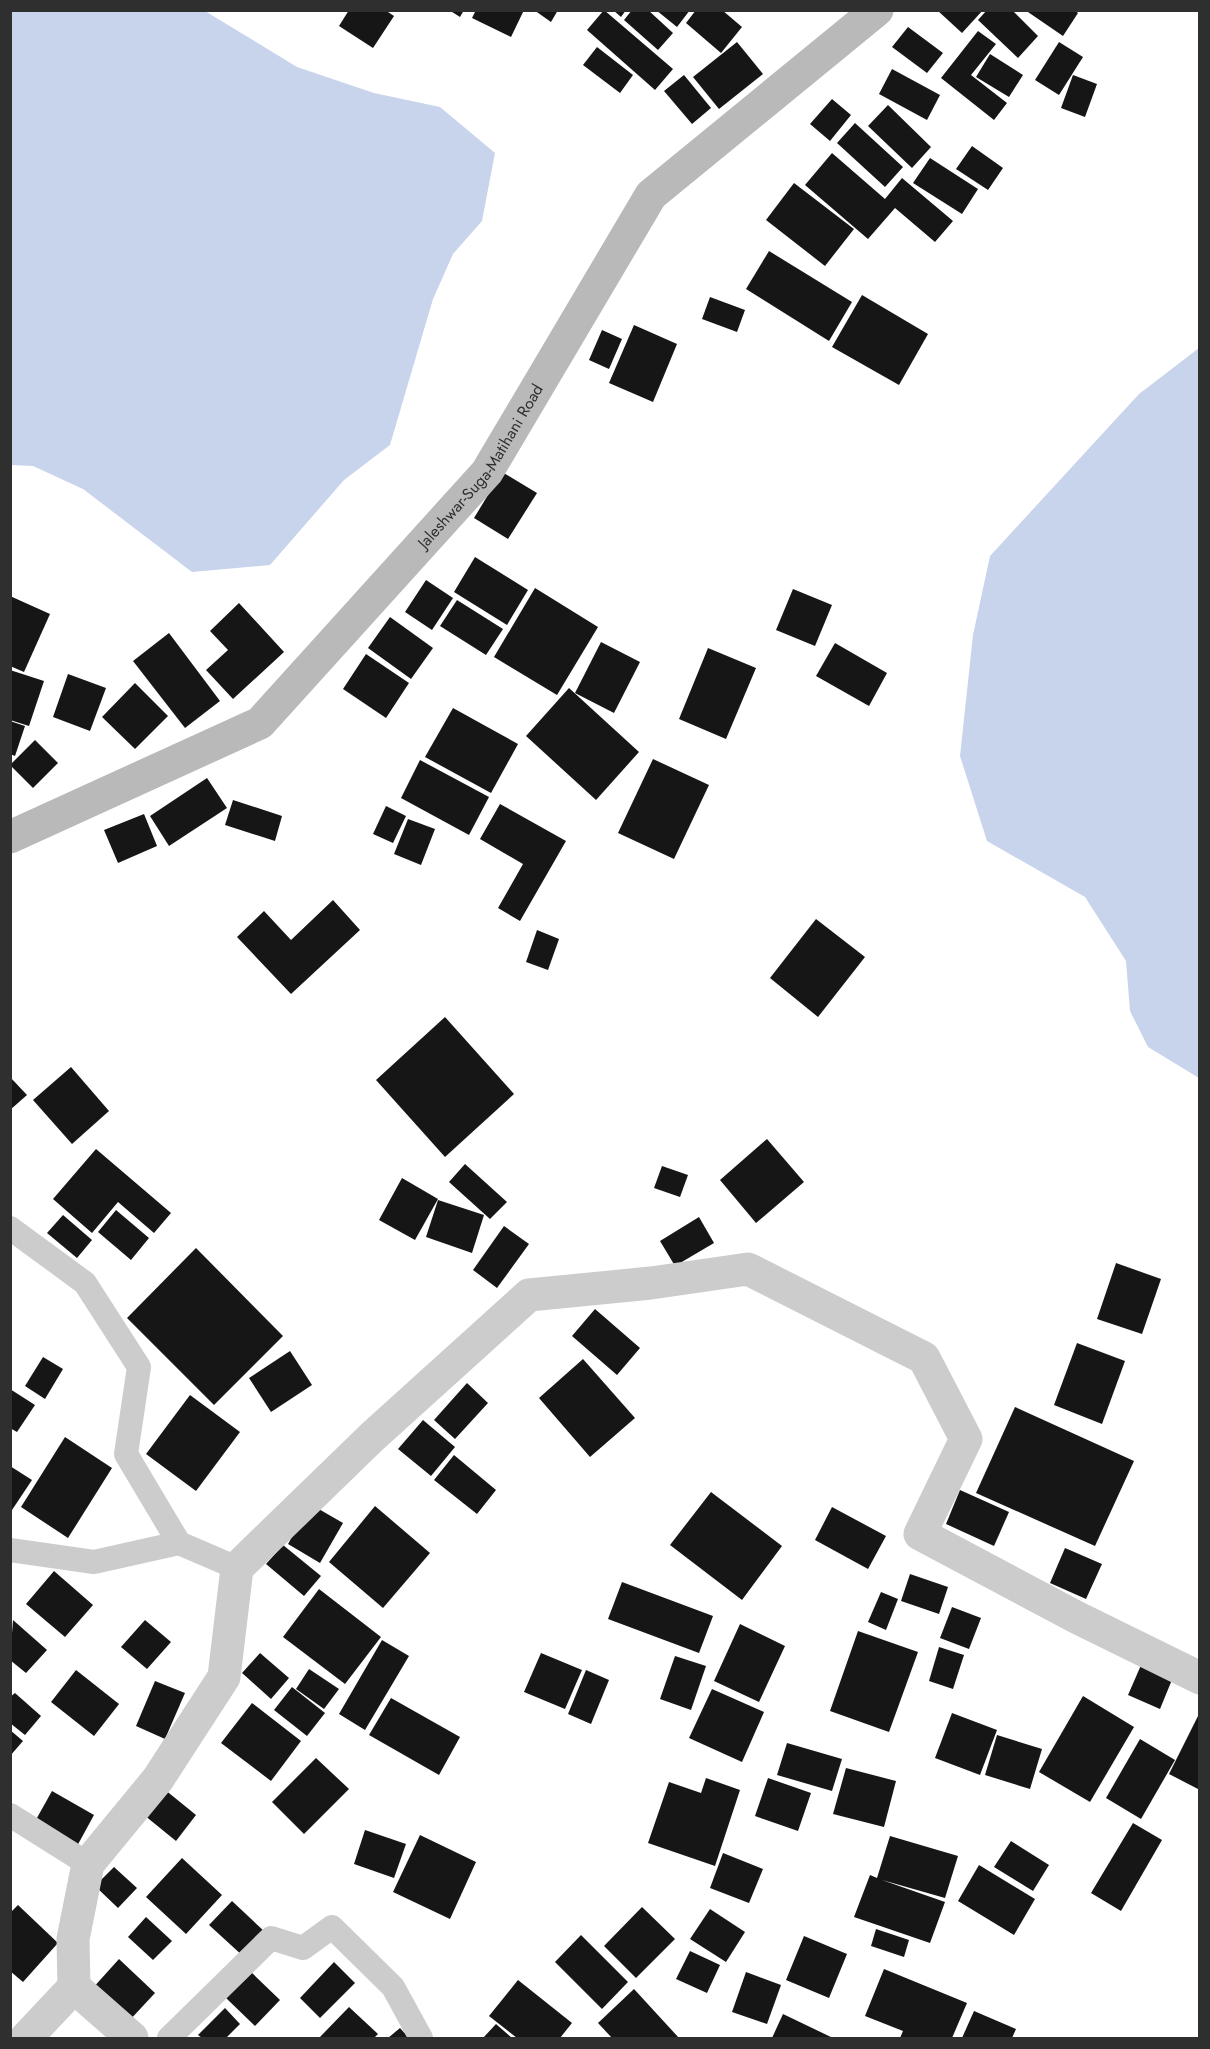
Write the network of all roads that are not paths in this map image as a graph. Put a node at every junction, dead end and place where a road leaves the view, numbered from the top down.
1 (877, 10) edge
2 (10, 837) edge
3 (10, 1228) edge
4 (179, 1543) junction
5 (10, 1550) edge
6 (237, 1568) junction
7 (1200, 1678) edge
8 (10, 1815) edge
9 (88, 1864) junction
10 (74, 1987) junction
11 (26, 2038) edge
12 (132, 2038) edge
13 (169, 2038) edge
14 (421, 2038) edge

1 - 2 main road, Jaleshwar-Suga-Matihani Road
3 - 4 lane
4 - 5 lane
4 - 6 lane
6 - 7 street
6 - 9 street
8 - 9 lane
9 - 10 street
10 - 11 street
10 - 12 street
13 - 14 lane

